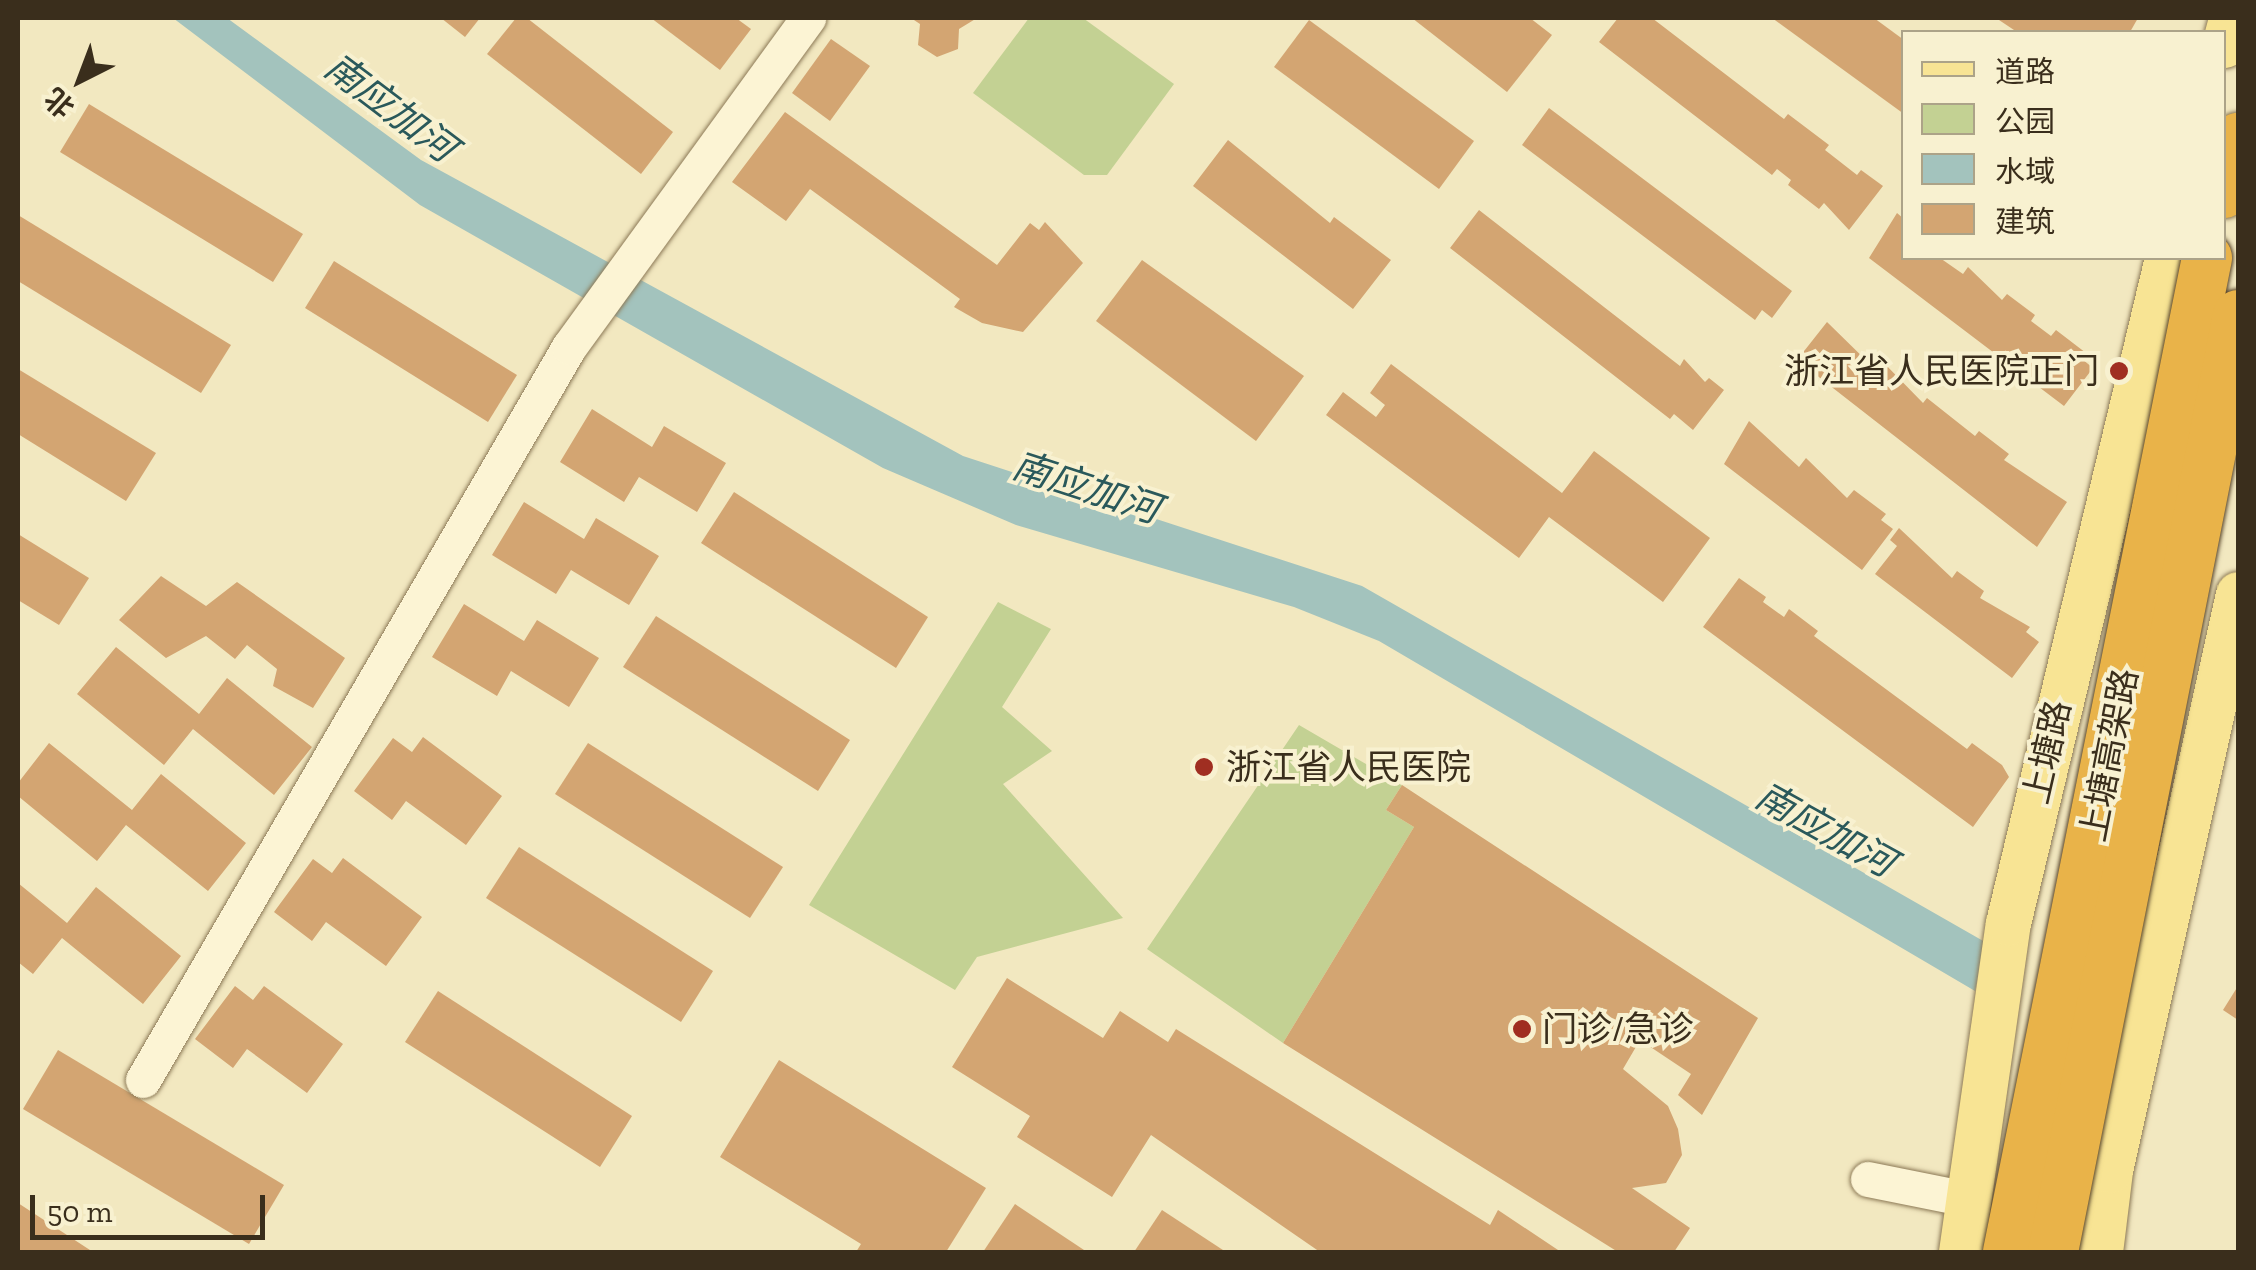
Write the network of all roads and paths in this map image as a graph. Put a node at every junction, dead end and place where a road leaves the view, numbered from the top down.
1 (808, 18) edge
2 (2238, 138) edge
3 (2226, 184) edge
4 (2168, 260) edge
5 (2207, 260) edge
6 (2238, 315) edge
7 (2238, 594) edge
8 (143, 1080) dead end
9 (1868, 1179) dead end
10 (1967, 1199) junction
11 (1962, 1252) edge
12 (2008, 1252) edge
13 (2052, 1252) edge
14 (2100, 1252) edge

1 - 8 street
2 - 3 highway
4 - 10 main road, 上塘路
5 - 12 highway, 上塘高架路, bridge
6 - 13 highway, 上塘高架路, bridge
7 - 14 main road
9 - 10 street
10 - 11 main road, 上塘路

